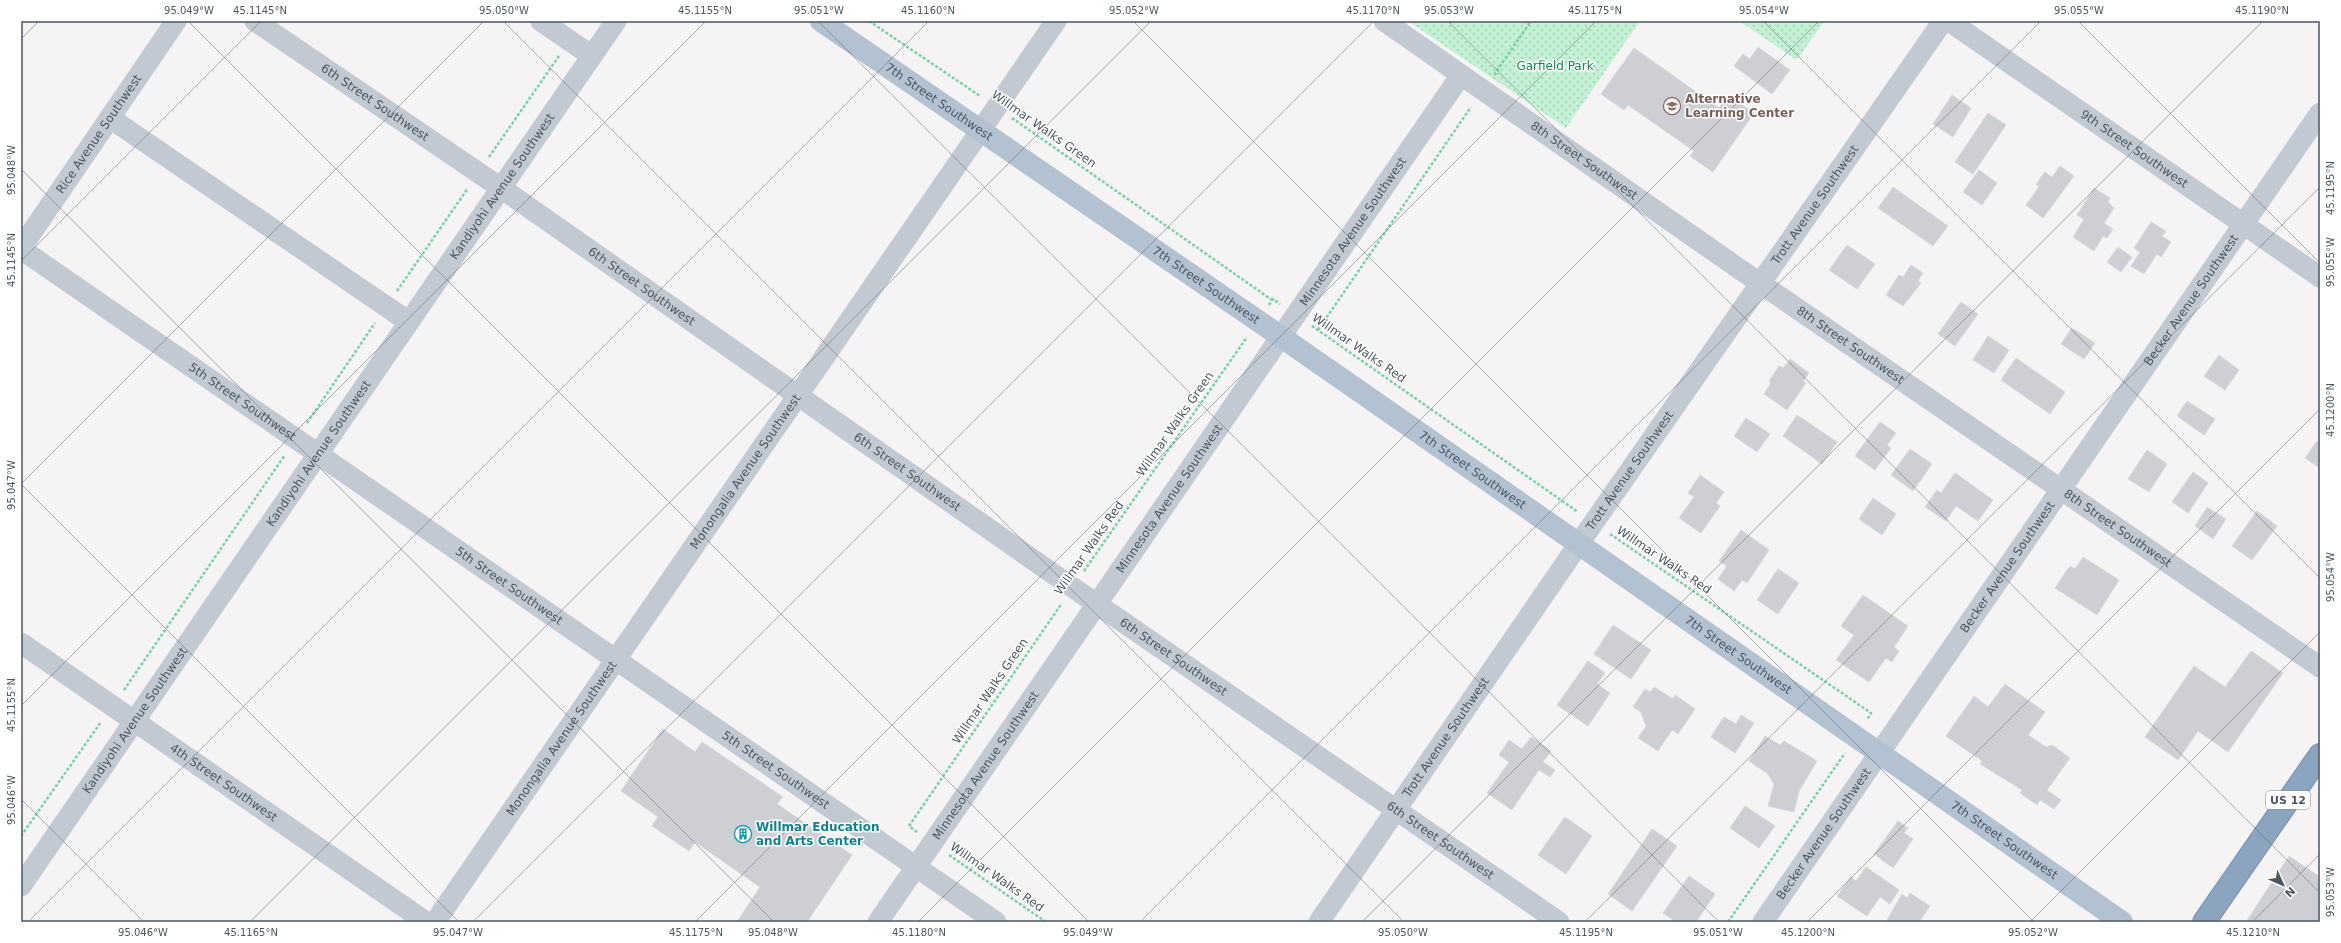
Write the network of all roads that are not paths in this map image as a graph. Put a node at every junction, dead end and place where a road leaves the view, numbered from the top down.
1 (176, 21) edge
2 (256, 21) edge
3 (541, 21) edge
4 (616, 21) edge
5 (821, 21) edge
6 (1056, 21) edge
7 (1384, 21) edge
8 (1943, 21) edge
9 (1948, 21) edge
10 (592, 56) junction
11 (1461, 75) junction
12 (2320, 113) edge
13 (110, 118) junction
14 (980, 132) junction
15 (501, 188) junction
16 (2244, 224) junction
17 (21, 248) edge
18 (2320, 277) edge
19 (1761, 284) junction
20 (409, 322) junction
21 (1280, 336) junction
22 (799, 395) junction
23 (320, 454) junction
24 (2061, 488) junction
25 (1578, 545) junction
26 (1098, 604) junction
27 (21, 643) edge
28 (617, 659) junction
29 (2320, 667) edge
30 (135, 722) junction
31 (1880, 752) junction
32 (2320, 755) edge
33 (1397, 809) junction
34 (916, 866) junction
35 (21, 886) edge
36 (426, 922) edge
37 (435, 922) edge
38 (878, 922) edge
39 (996, 922) edge
40 (1319, 922) edge
41 (1559, 922) edge
42 (1762, 922) edge
43 (2122, 922) edge
44 (2204, 922) edge

1 - 13 street, Rice Avenue Southwest
2 - 15 street, 6th Street Southwest
3 - 10 street
4 - 10 street, Kandiyohi Avenue Southwest
5 - 14 main road, 7th Street Southwest
6 - 14 street, Monongalia Avenue Southwest
7 - 11 street, 8th Street Southwest
8 - 19 street, Trott Avenue Southwest
9 - 16 street, 9th Street Southwest
10 - 15 street, Kandiyohi Avenue Southwest
11 - 19 street, 8th Street Southwest
11 - 21 street, Minnesota Avenue Southwest
12 - 16 street, Becker Avenue Southwest
13 - 17 street, Rice Avenue Southwest
13 - 20 street
14 - 21 main road, 7th Street Southwest
14 - 22 street, Monongalia Avenue Southwest
15 - 20 street, Kandiyohi Avenue Southwest
15 - 22 street, 6th Street Southwest
16 - 18 street, 9th Street Southwest
16 - 24 street, Becker Avenue Southwest
17 - 23 street, 5th Street Southwest
19 - 24 street, 8th Street Southwest
19 - 25 street, Trott Avenue Southwest
20 - 23 street, Kandiyohi Avenue Southwest
21 - 25 main road, 7th Street Southwest
21 - 26 street, Minnesota Avenue Southwest
22 - 26 street, 6th Street Southwest
22 - 28 street, Monongalia Avenue Southwest
23 - 28 street, 5th Street Southwest
23 - 30 street, Kandiyohi Avenue Southwest
24 - 29 street, 8th Street Southwest
24 - 31 street, Becker Avenue Southwest
25 - 31 main road, 7th Street Southwest
25 - 33 street, Trott Avenue Southwest
26 - 33 street, 6th Street Southwest
26 - 34 street, Minnesota Avenue Southwest
27 - 30 street, 4th Street Southwest
28 - 34 street, 5th Street Southwest
28 - 37 street, Monongalia Avenue Southwest
30 - 35 street, Kandiyohi Avenue Southwest
30 - 36 street, 4th Street Southwest
31 - 42 street, Becker Avenue Southwest
31 - 43 main road, 7th Street Southwest
32 - 44 highway, US 12
33 - 40 street, Trott Avenue Southwest
33 - 41 street, 6th Street Southwest
34 - 38 street, Minnesota Avenue Southwest
34 - 39 street, 5th Street Southwest

